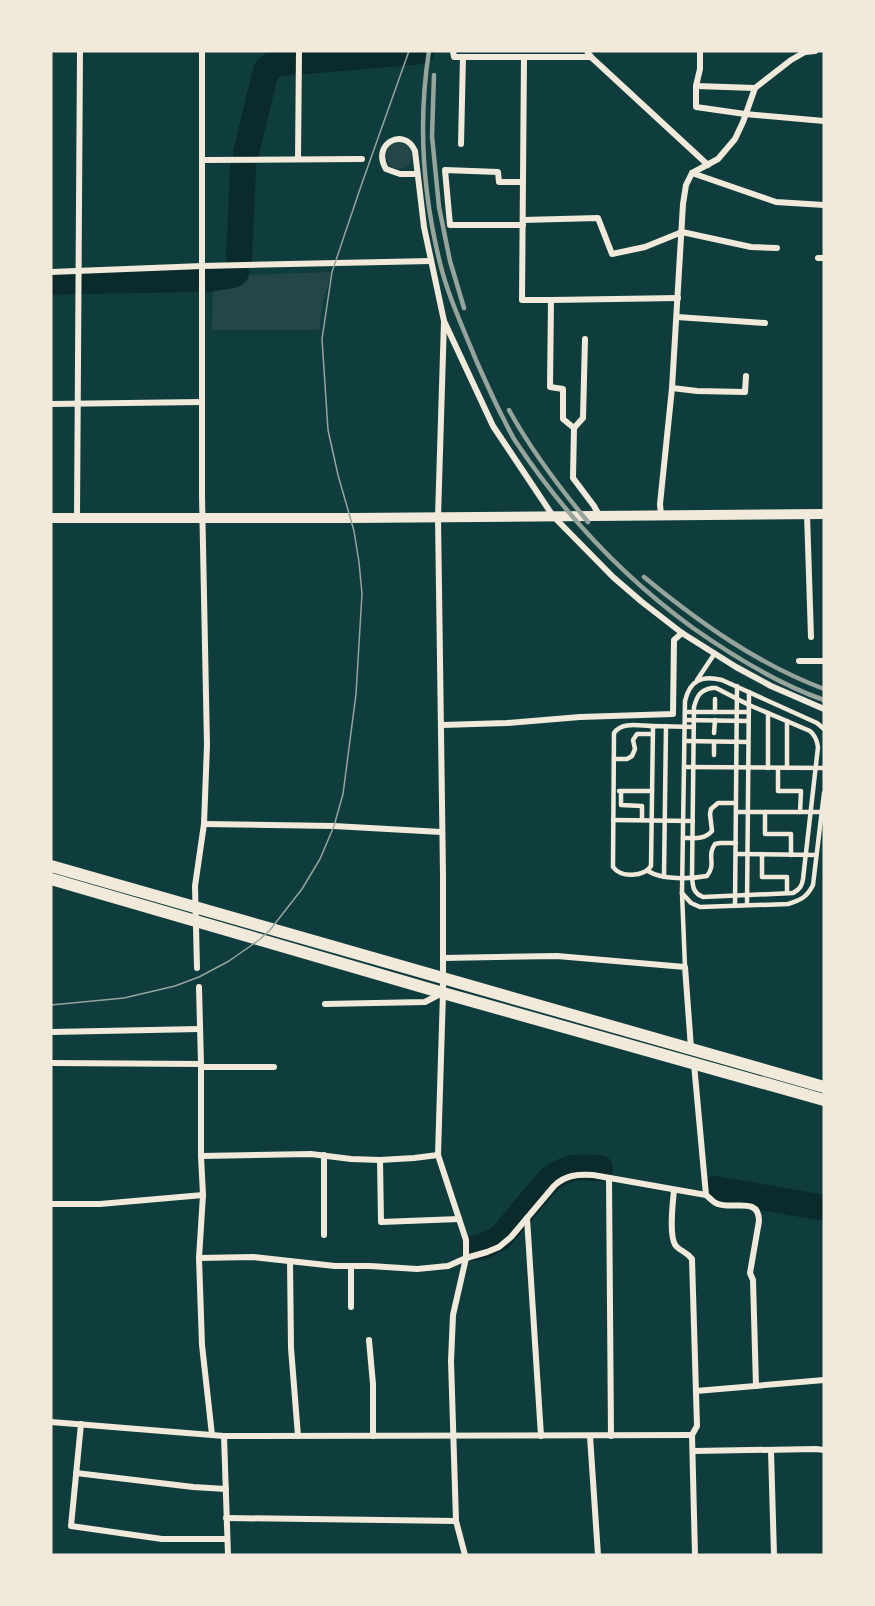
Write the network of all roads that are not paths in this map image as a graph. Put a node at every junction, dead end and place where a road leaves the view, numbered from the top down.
1 (80, 51) edge
2 (202, 51) edge
3 (299, 51) edge
4 (700, 51) edge
5 (805, 51) edge
6 (815, 51) edge
7 (453, 54) edge
8 (589, 54) edge
9 (463, 57) junction
10 (524, 57) junction
11 (696, 86) junction
12 (755, 88) junction
13 (745, 114) junction
14 (824, 122) edge
15 (461, 144) dead end
16 (298, 159) junction
17 (362, 159) dead end
18 (202, 160) junction
19 (708, 165) junction
20 (692, 173) junction
21 (417, 174) junction
22 (523, 182) junction
23 (824, 205) edge
24 (524, 223) junction
25 (682, 232) junction
26 (777, 248) dead end
27 (431, 261) junction
28 (202, 266) junction
29 (79, 271) junction
30 (51, 272) edge
31 (678, 298) junction
32 (551, 300) junction
33 (677, 317) junction
34 (444, 321) junction
35 (765, 323) dead end
36 (585, 339) dead end
37 (746, 376) dead end
38 (672, 388) junction
39 (202, 402) junction
40 (78, 403) junction
41 (51, 404) edge
42 (574, 428) junction
43 (807, 514) junction
44 (824, 514) edge
45 (598, 515) junction
46 (661, 515) junction
47 (553, 516) junction
48 (438, 517) junction
49 (51, 518) edge
50 (77, 518) junction
51 (203, 518) junction
52 (682, 633) junction
53 (811, 637) dead end
54 (715, 653) junction
55 (799, 661) dead end
56 (824, 661) edge
57 (696, 682) junction
58 (737, 686) junction
59 (749, 692) junction
60 (715, 699) dead end
61 (737, 699) junction
62 (748, 705) junction
63 (824, 709) edge
64 (685, 712) junction
65 (694, 712) junction
66 (715, 712) junction
67 (737, 712) junction
68 (748, 712) junction
69 (768, 713) junction
70 (685, 720) junction
71 (694, 720) junction
72 (715, 720) junction
73 (737, 721) junction
74 (748, 721) junction
75 (787, 721) junction
76 (442, 725) junction
77 (653, 726) junction
78 (666, 726) junction
79 (685, 726) junction
80 (694, 727) junction
81 (824, 729) edge
82 (714, 733) dead end
83 (653, 734) junction
84 (685, 741) junction
85 (694, 741) junction
86 (714, 742) junction
87 (737, 742) junction
88 (748, 742) junction
89 (714, 755) dead end
90 (614, 759) junction
91 (684, 767) junction
92 (694, 768) junction
93 (736, 768) junction
94 (748, 768) junction
95 (768, 768) junction
96 (778, 768) junction
97 (787, 768) junction
98 (816, 768) junction
99 (824, 768) edge
100 (614, 790) junction
101 (621, 790) junction
102 (652, 791) junction
103 (824, 793) edge
104 (736, 803) junction
105 (736, 812) junction
106 (748, 812) junction
107 (765, 812) junction
108 (800, 812) junction
109 (811, 812) junction
110 (822, 812) junction
111 (614, 820) junction
112 (642, 820) junction
113 (652, 820) junction
114 (665, 820) junction
115 (683, 821) junction
116 (693, 821) junction
117 (204, 824) junction
118 (441, 832) junction
119 (683, 838) junction
120 (693, 838) junction
121 (736, 843) junction
122 (736, 855) junction
123 (748, 855) junction
124 (762, 855) junction
125 (791, 855) junction
126 (806, 855) junction
127 (816, 855) junction
128 (51, 866) edge
129 (648, 871) junction
130 (664, 877) junction
131 (682, 877) junction
132 (692, 877) junction
133 (51, 879) edge
134 (682, 893) junction
135 (787, 893) junction
136 (747, 894) junction
137 (735, 895) junction
138 (747, 905) junction
139 (735, 906) junction
140 (194, 908) junction
141 (195, 922) junction
142 (442, 958) junction
143 (685, 967) junction
144 (197, 968) dead end
145 (442, 978) junction
146 (199, 987) dead end
147 (442, 993) junction
148 (325, 1004) dead end
149 (200, 1029) junction
150 (51, 1032) edge
151 (691, 1050) junction
152 (51, 1063) edge
153 (694, 1063) junction
154 (201, 1066) junction
155 (274, 1067) dead end
156 (824, 1087) edge
157 (824, 1100) edge
158 (324, 1155) junction
159 (438, 1155) junction
160 (201, 1156) junction
161 (380, 1160) junction
162 (609, 1178) junction
163 (675, 1190) junction
164 (203, 1195) junction
165 (706, 1195) junction
166 (51, 1204) edge
167 (527, 1218) junction
168 (459, 1219) junction
169 (324, 1235) dead end
170 (199, 1258) junction
171 (466, 1258) junction
172 (290, 1261) junction
173 (351, 1266) junction
174 (351, 1307) dead end
175 (369, 1340) dead end
176 (824, 1380) edge
177 (756, 1386) junction
178 (696, 1391) junction
179 (51, 1422) edge
180 (81, 1424) junction
181 (212, 1434) junction
182 (224, 1436) junction
183 (298, 1436) junction
184 (373, 1436) junction
185 (452, 1436) junction
186 (541, 1436) junction
187 (590, 1436) junction
188 (611, 1436) junction
189 (692, 1436) junction
190 (824, 1450) edge
191 (693, 1451) junction
192 (771, 1451) junction
193 (76, 1473) junction
194 (226, 1489) junction
195 (226, 1518) junction
196 (456, 1521) junction
197 (227, 1539) junction
198 (228, 1555) edge
199 (465, 1555) edge
200 (598, 1555) edge
201 (695, 1555) edge
202 (774, 1555) edge

1 - 29 street
2 - 18 street
3 - 16 street
4 - 11 street
5 - 6 street
5 - 12 street
7 - 9 street
8 - 10 street
8 - 19 street
9 - 10 street
9 - 15 street
10 - 22 street
11 - 12 street
11 - 13 street
12 - 13 street
13 - 14 street
13 - 19 street
16 - 17 street
16 - 18 street
18 - 28 street
19 - 20 street
20 - 23 street
20 - 25 street
21 - 21 street
21 - 27 street
22 - 24 street
22 - 24 street
24 - 25 street
24 - 32 street
25 - 26 street
25 - 31 street
27 - 28 street
27 - 34 street
28 - 29 street
28 - 39 street
29 - 30 street
29 - 40 street
31 - 32 street
31 - 33 street
32 - 42 street
33 - 35 street
33 - 38 street
34 - 47 street
34 - 48 street
36 - 42 street
37 - 38 street
38 - 46 street
39 - 40 street
39 - 51 street
40 - 41 street
40 - 50 street
42 - 45 street
43 - 44 street
43 - 46 street
43 - 53 street
45 - 46 street
45 - 47 street
47 - 48 street
47 - 52 street
48 - 51 street
48 - 76 street
49 - 50 street
50 - 51 street
51 - 117 street
52 - 54 street
52 - 76 street
54 - 57 lane
54 - 63 street
55 - 56 street
57 - 58 lane
57 - 64 lane
58 - 59 lane
58 - 61 lane
59 - 62 lane
59 - 81 lane
60 - 66 lane
61 - 62 lane
61 - 65 lane
61 - 67 lane
62 - 68 lane
62 - 69 lane
64 - 65 lane
64 - 70 lane
65 - 66 lane
65 - 71 lane
66 - 67 lane
67 - 68 lane
67 - 73 lane
68 - 74 lane
69 - 75 lane
69 - 95 lane
70 - 71 lane
70 - 79 lane
71 - 72 lane
71 - 80 lane
72 - 73 lane
72 - 82 lane
73 - 74 lane
73 - 87 lane
74 - 88 lane
75 - 97 lane
75 - 98 lane
76 - 118 street
77 - 78 lane
77 - 83 lane
77 - 90 lane
78 - 79 lane
78 - 114 lane
79 - 80 lane
79 - 84 lane
80 - 85 lane
83 - 90 lane
83 - 102 lane
84 - 85 lane
84 - 91 lane
85 - 86 lane
85 - 92 lane
86 - 87 lane
86 - 89 lane
87 - 88 lane
87 - 93 lane
88 - 94 lane
90 - 100 lane
91 - 92 lane
91 - 115 lane
92 - 93 lane
92 - 116 lane
93 - 94 lane
93 - 104 lane
94 - 95 lane
94 - 106 lane
95 - 96 lane
96 - 97 lane
96 - 108 lane
97 - 98 lane
98 - 99 lane
98 - 109 lane
100 - 101 lane
100 - 111 lane
101 - 102 lane
101 - 112 lane
102 - 113 lane
103 - 110 lane
104 - 105 lane
104 - 120 lane
105 - 106 lane
105 - 121 lane
106 - 107 lane
106 - 123 lane
107 - 108 lane
107 - 125 lane
108 - 109 lane
109 - 110 lane
109 - 126 lane
110 - 127 lane
111 - 112 lane
111 - 129 lane
112 - 113 lane
113 - 114 lane
113 - 129 lane
114 - 115 lane
114 - 130 lane
115 - 116 lane
115 - 119 lane
116 - 120 lane
117 - 118 street
117 - 140 street
118 - 142 street
119 - 120 lane
119 - 131 lane
120 - 132 lane
121 - 122 lane
121 - 132 lane
122 - 123 lane
122 - 137 lane
123 - 124 lane
123 - 136 lane
124 - 125 lane
124 - 135 lane
125 - 126 lane
126 - 127 lane
126 - 135 lane
127 - 138 lane
128 - 140 main road
129 - 130 lane
130 - 131 lane
131 - 132 lane
131 - 134 lane
132 - 137 lane
133 - 141 main road
134 - 139 lane
134 - 143 lane
135 - 136 lane
136 - 137 lane
136 - 138 lane
137 - 139 lane
138 - 139 lane
140 - 141 street
140 - 145 main road
141 - 144 street
141 - 147 main road
142 - 143 street
142 - 145 street
143 - 151 street
145 - 147 street
145 - 151 main road
146 - 149 street
147 - 148 street
147 - 153 main road
147 - 159 street
149 - 150 street
149 - 154 street
151 - 153 street
151 - 156 main road
152 - 154 street
153 - 157 main road
153 - 165 street
154 - 155 street
154 - 160 street
158 - 160 street
158 - 161 street
158 - 169 street
159 - 161 street
159 - 168 street
160 - 164 street
161 - 168 street
162 - 163 street
162 - 167 street
162 - 188 street
163 - 165 street
163 - 178 street
164 - 166 street
164 - 170 street
165 - 177 street
167 - 171 street
167 - 186 street
168 - 171 street
170 - 172 street
170 - 181 street
171 - 173 street
171 - 185 street
172 - 173 street
172 - 183 street
173 - 174 street
175 - 184 street
176 - 177 street
177 - 178 street
178 - 189 street
179 - 180 street
180 - 181 street
180 - 193 street
181 - 182 street
182 - 183 street
182 - 194 street
183 - 184 street
184 - 185 street
185 - 186 street
185 - 196 street
186 - 187 street
187 - 188 street
187 - 200 street
188 - 189 street
189 - 191 street
190 - 192 street
191 - 192 street
191 - 201 street
192 - 202 street
193 - 194 street
193 - 197 street
194 - 195 street
195 - 196 street
195 - 197 street
196 - 199 street
197 - 198 street

